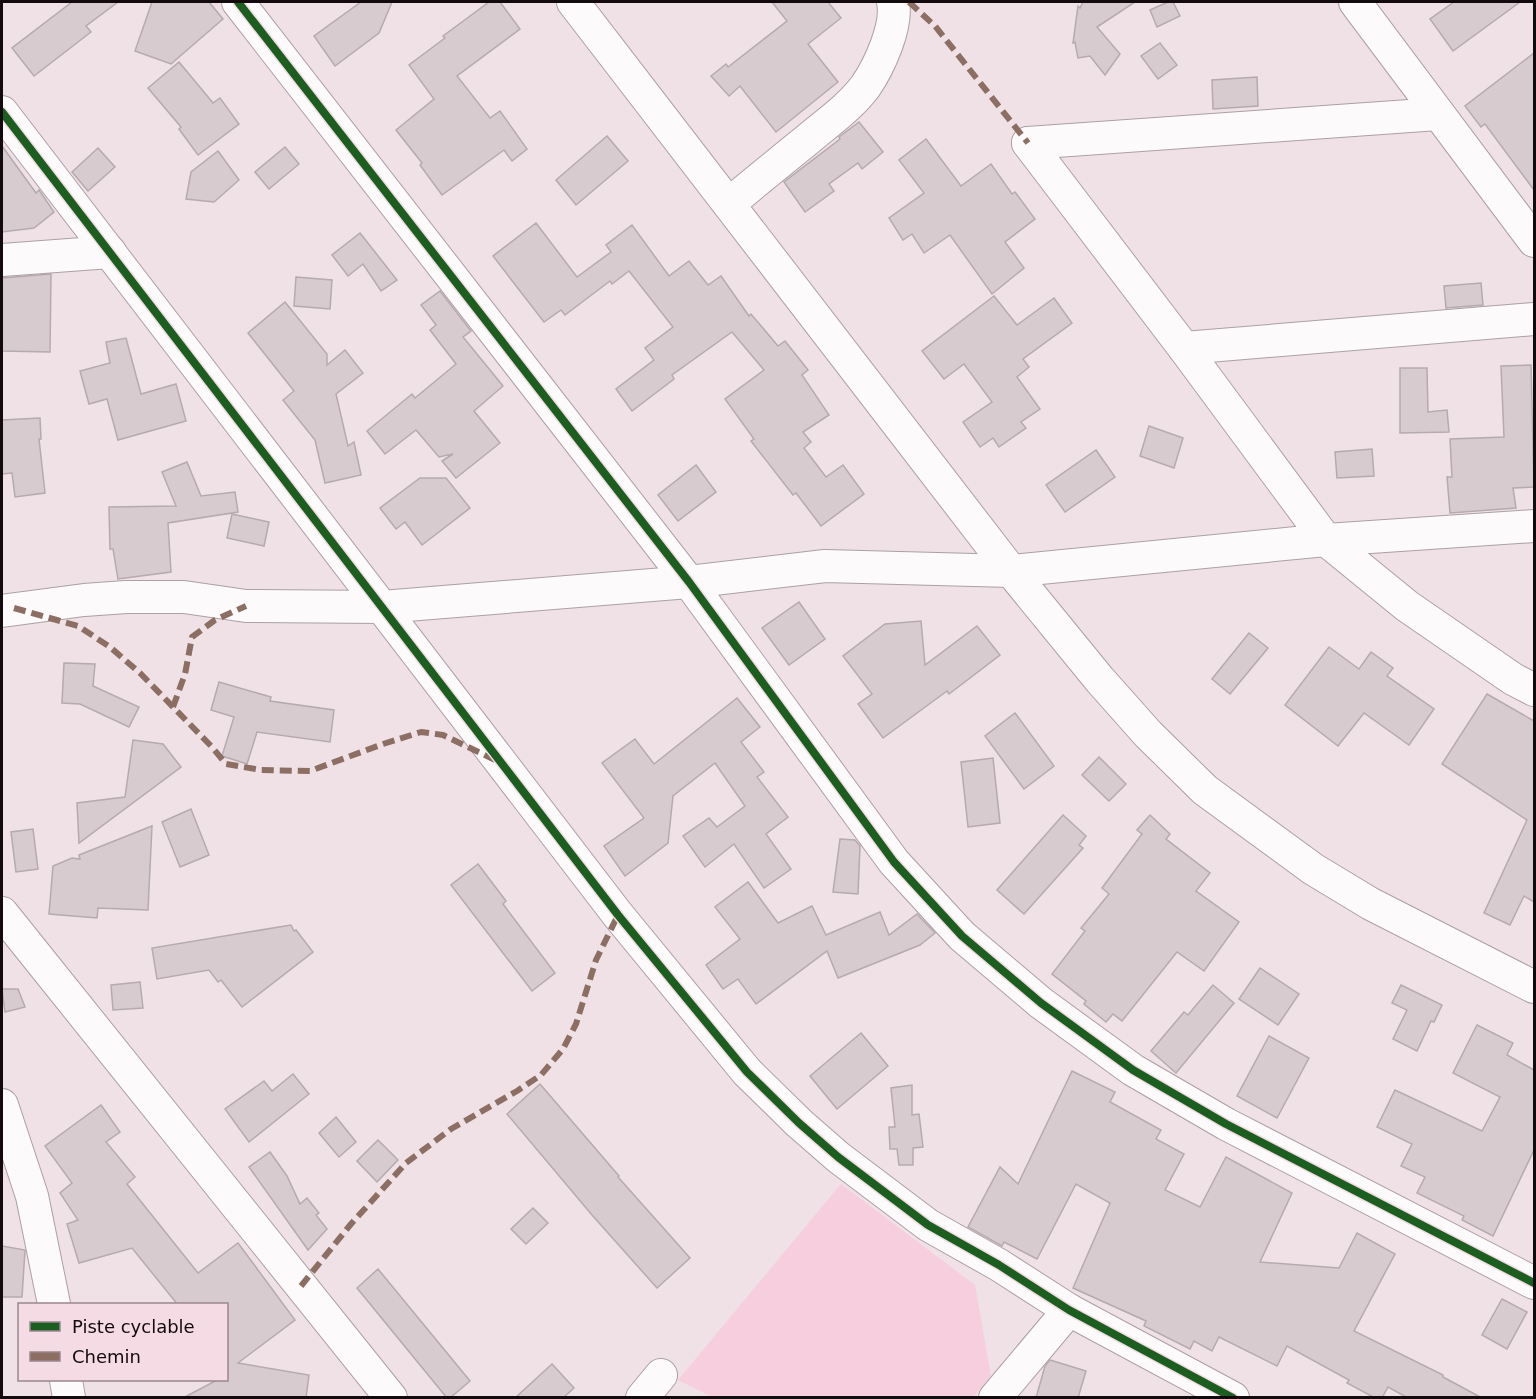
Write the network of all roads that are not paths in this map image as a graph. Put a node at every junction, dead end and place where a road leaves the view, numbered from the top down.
1 (238, 2) edge
2 (573, 2) edge
3 (893, 2) edge
4 (1355, 2) edge
5 (2, 112) edge
6 (1438, 114) junction
7 (729, 204) junction
8 (1534, 241) edge
9 (110, 252) junction
10 (2, 260) edge
11 (1534, 319) edge
12 (1184, 348) junction
13 (1534, 526) edge
14 (1326, 540) junction
15 (1011, 570) junction
16 (689, 582) junction
17 (382, 607) junction
18 (2, 611) edge
19 (1534, 690) edge
20 (2, 913) edge
21 (1534, 987) edge
22 (2, 1106) edge
23 (1534, 1283) edge
24 (54, 1303) edge
25 (1069, 1310) junction
26 (66, 1381) edge
27 (69, 1398) edge
28 (391, 1398) edge
29 (995, 1398) edge
30 (1233, 1398) edge

1 - 16 street
2 - 7 street
3 - 7 street
4 - 6 street
5 - 9 street
6 - 8 street
6 - 12 street
7 - 15 street
9 - 10 street
9 - 17 street
11 - 12 street
12 - 14 street
13 - 14 street
14 - 15 street
14 - 19 street
15 - 16 street
15 - 21 street
16 - 17 street
16 - 23 street
17 - 18 street
17 - 25 street
20 - 28 street
22 - 24 street
25 - 29 street
25 - 30 street
26 - 27 street

